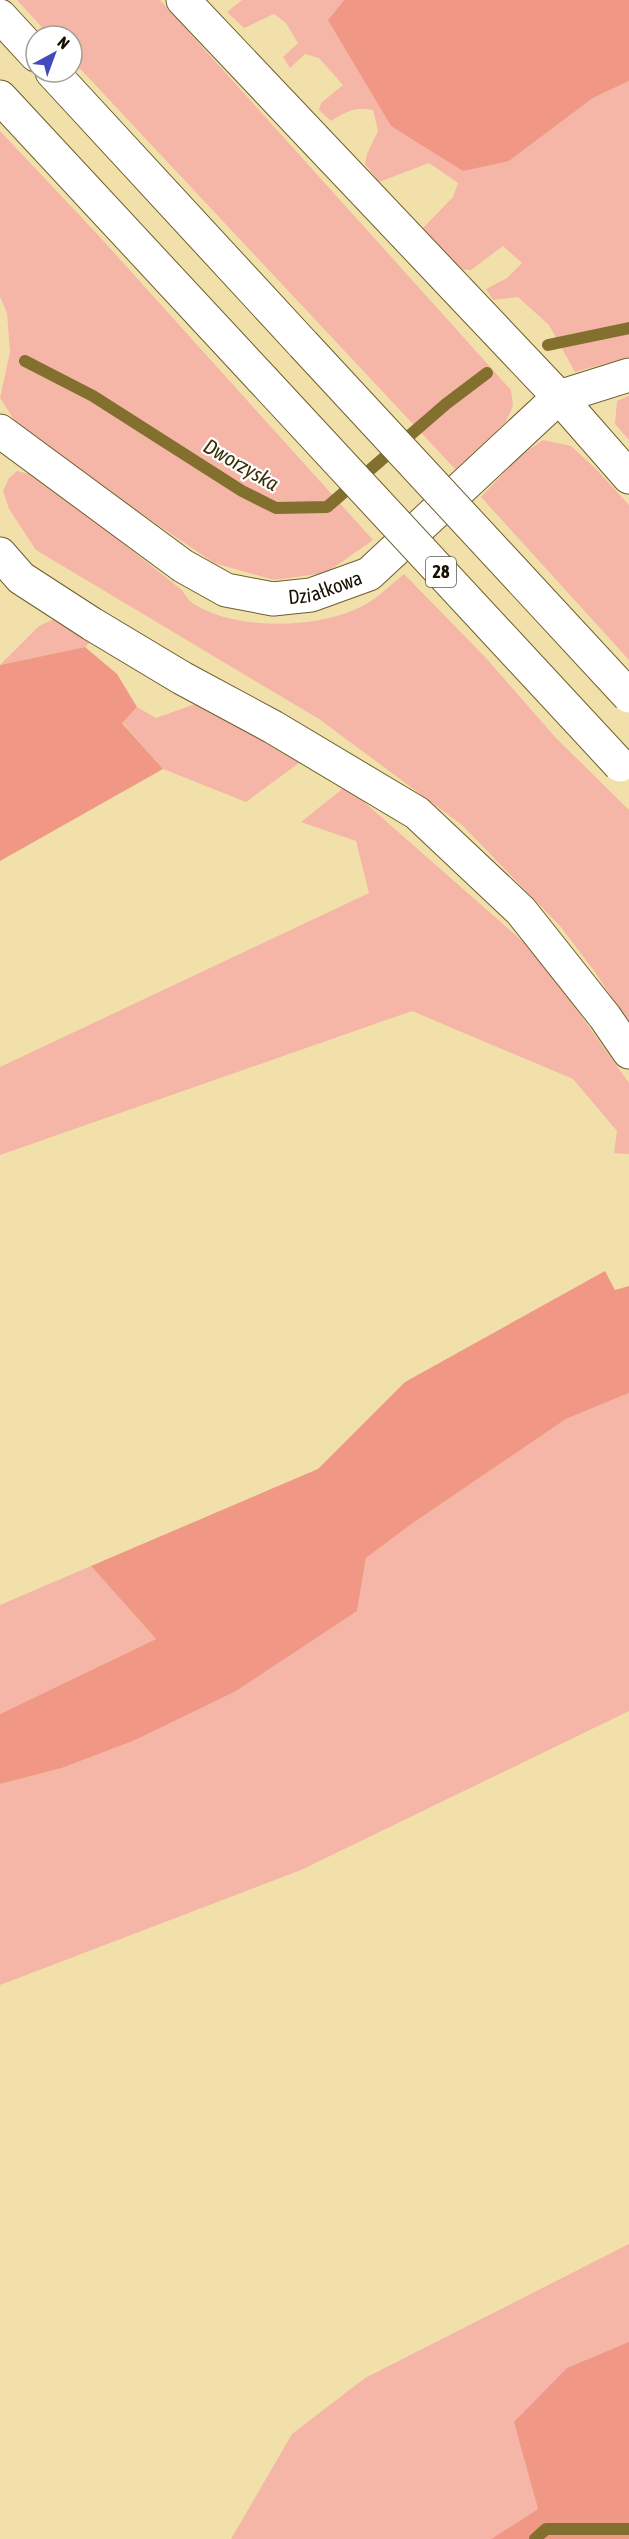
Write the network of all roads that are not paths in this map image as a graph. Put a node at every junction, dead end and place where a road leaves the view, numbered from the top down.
1 (183, 0) edge
2 (0, 16) edge
3 (24, 42) edge
4 (63, 84) edge
5 (0, 97) edge
6 (629, 375) edge
7 (559, 397) junction
8 (0, 431) edge
9 (629, 477) edge
10 (0, 554) edge
11 (629, 696) edge
12 (624, 769) edge
13 (629, 1052) edge

1 - 7 main road
2 - 3 main road
4 - 11 main road, bridge
5 - 12 main road, 28, bridge
6 - 7 main road, Działkowa
7 - 8 main road, Działkowa
7 - 9 main road
10 - 13 main road

